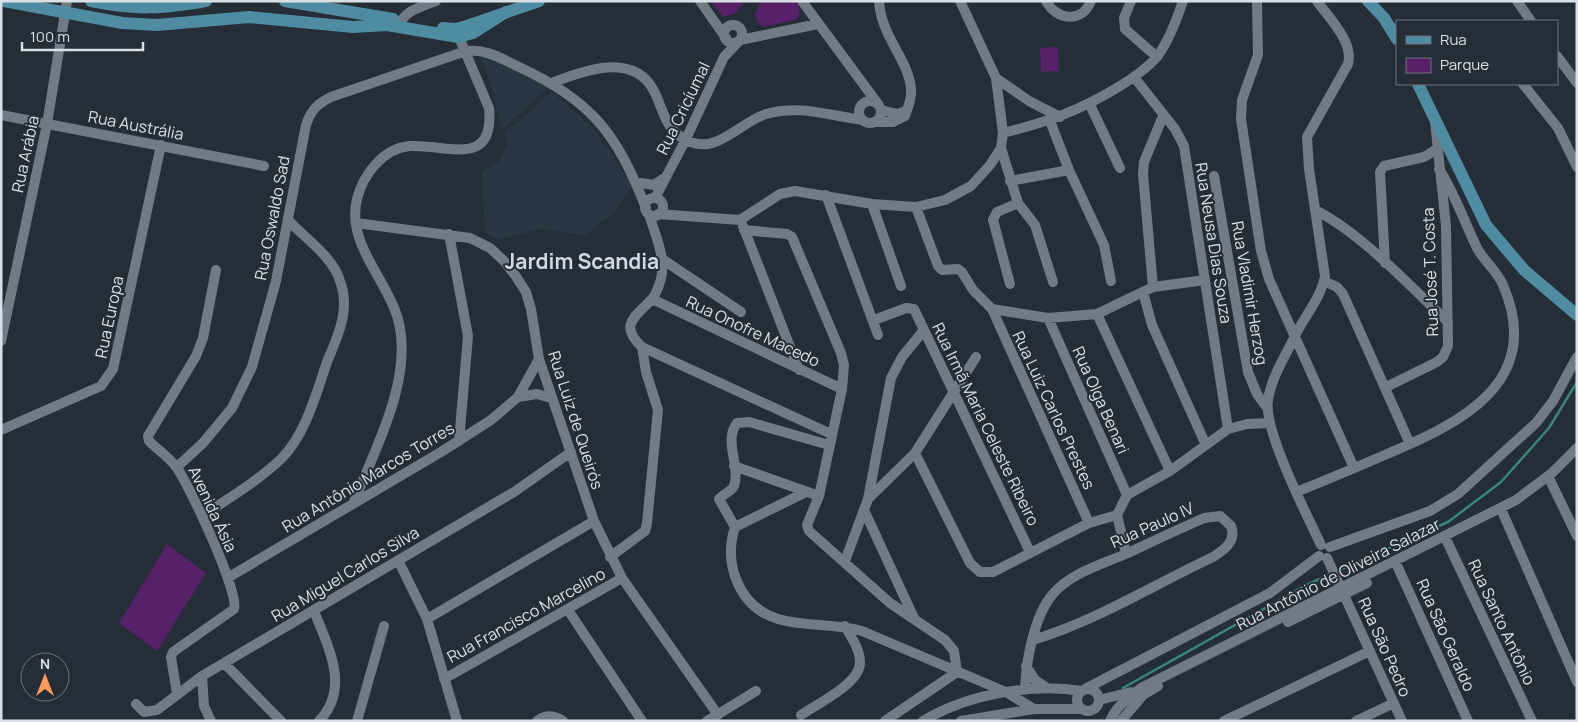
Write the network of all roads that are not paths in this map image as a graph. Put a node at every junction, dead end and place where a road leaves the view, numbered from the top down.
1 (4, 1) edge
2 (90, 1) edge
3 (206, 1) edge
4 (285, 1) edge
5 (436, 1) edge
6 (539, 1) edge
7 (700, 1) edge
8 (802, 1) edge
9 (879, 1) edge
10 (960, 1) edge
11 (1046, 1) edge
12 (1091, 1) edge
13 (1131, 1) edge
14 (1183, 1) edge
15 (1257, 1) edge
16 (1317, 1) edge
17 (1368, 1) edge
18 (1517, 1) edge
19 (66, 7) edge
20 (356, 13) junction
21 (709, 16) junction
22 (1530, 20) edge
23 (400, 23) junction
24 (818, 24) junction
25 (729, 26) junction
26 (352, 27) junction
27 (457, 33) junction
28 (740, 37) junction
29 (1396, 37) edge
30 (726, 39) junction
31 (463, 52) junction
32 (724, 57) junction
33 (1156, 57) junction
34 (1558, 57) edge
35 (857, 77) junction
36 (1134, 77) junction
37 (996, 78) junction
38 (552, 83) junction
39 (1577, 84) edge
40 (1418, 85) edge
41 (1524, 85) edge
42 (1090, 104) junction
43 (861, 106) junction
44 (879, 107) junction
45 (907, 110) junction
46 (834, 114) junction
47 (1, 115) edge
48 (1163, 116) junction
49 (1060, 117) junction
50 (869, 121) junction
51 (1050, 121) junction
52 (1435, 121) junction
53 (47, 124) junction
54 (1003, 133) junction
55 (686, 139) junction
56 (161, 145) junction
57 (1001, 148) junction
58 (1437, 149) junction
59 (264, 166) dead end
60 (1577, 167) edge
61 (1120, 168) dead end
62 (1439, 169) junction
63 (1069, 170) junction
64 (633, 175) junction
65 (666, 175) junction
66 (1214, 176) dead end
67 (1010, 181) junction
68 (640, 183) junction
69 (826, 195) junction
70 (1018, 203) junction
71 (872, 204) junction
72 (916, 206) junction
73 (655, 207) junction
74 (1315, 210) junction
75 (288, 221) junction
76 (356, 224) junction
77 (742, 225) junction
78 (449, 234) junction
79 (662, 258) junction
80 (1385, 263) junction
81 (216, 270) dead end
82 (1204, 280) junction
83 (1324, 280) junction
84 (1112, 281) dead end
85 (1053, 282) dead end
86 (1010, 284) dead end
87 (901, 286) dead end
88 (1153, 287) junction
89 (1143, 292) junction
90 (652, 299) junction
91 (992, 309) junction
92 (741, 312) dead end
93 (1097, 314) junction
94 (1577, 315) edge
95 (1048, 318) junction
96 (874, 320) junction
97 (1448, 322) junction
98 (924, 330) junction
99 (878, 335) dead end
100 (1294, 336) junction
101 (1, 341) edge
102 (642, 347) junction
103 (976, 357) dead end
104 (1577, 357) edge
105 (539, 359) junction
106 (799, 370) junction
107 (545, 379) junction
108 (1386, 388) junction
109 (842, 389) junction
110 (953, 391) junction
111 (518, 397) junction
112 (551, 398) junction
113 (1268, 409) junction
114 (1269, 424) junction
115 (1228, 429) junction
116 (1, 430) edge
117 (831, 434) junction
118 (459, 441) junction
119 (1205, 443) junction
120 (1410, 444) junction
121 (829, 445) junction
122 (1577, 448) edge
123 (571, 452) junction
124 (915, 453) junction
125 (1577, 456) edge
126 (734, 466) junction
127 (176, 467) junction
128 (1354, 468) junction
129 (1170, 471) junction
130 (1550, 479) junction
131 (806, 492) junction
132 (1296, 492) junction
133 (1127, 495) junction
134 (819, 496) junction
135 (868, 499) junction
136 (353, 504) junction
137 (864, 510) junction
138 (1502, 511) junction
139 (1117, 515) junction
140 (202, 516) junction
141 (1573, 517) edge
142 (594, 521) junction
143 (1089, 523) junction
144 (735, 527) junction
145 (1577, 536) edge
146 (1446, 540) junction
147 (1325, 546) junction
148 (1030, 552) junction
149 (1126, 553) junction
150 (610, 557) junction
151 (1325, 559) junction
152 (398, 560) junction
153 (845, 561) junction
154 (1397, 564) junction
155 (229, 577) junction
156 (622, 578) junction
157 (1343, 591) junction
158 (568, 610) junction
159 (314, 611) junction
160 (427, 619) junction
161 (914, 619) junction
162 (384, 626) dead end
163 (845, 626) junction
164 (1033, 640) junction
165 (1370, 652) junction
166 (224, 663) junction
167 (1026, 669) junction
168 (956, 672) junction
169 (202, 676) junction
170 (444, 679) junction
171 (1577, 682) edge
172 (1025, 688) junction
173 (1047, 688) junction
174 (1141, 688) junction
175 (1084, 690) junction
176 (756, 692) dead end
177 (1006, 692) junction
178 (177, 694) junction
179 (1394, 703) junction
180 (136, 704) dead end
181 (1093, 705) junction
182 (1132, 706) junction
183 (453, 709) junction
184 (1034, 709) junction
185 (718, 715) junction
186 (801, 715) dead end
187 (1113, 718) edge
188 (211, 721) edge
189 (281, 721) edge
190 (319, 721) edge
191 (357, 721) edge
192 (448, 721) edge
193 (457, 721) edge
194 (537, 721) edge
195 (563, 721) edge
196 (642, 721) edge
197 (707, 721) edge
198 (885, 721) edge
199 (924, 721) edge
200 (961, 721) edge
201 (1121, 721) edge
202 (1224, 721) edge
203 (1356, 721) edge
204 (1402, 721) edge
205 (1468, 721) edge
206 (1532, 721) edge

1 - 19 main road
2 - 3 main road
4 - 20 main road
5 - 23 street
6 - 27 main road
7 - 21 street
8 - 24 street
9 - 45 street
10 - 37 street
11 - 12 street
13 - 33 street
14 - 33 street
15 - 100 street
16 - 74 street
17 - 29 main road
18 - 22 street
19 - 26 main road
19 - 53 street, Rua Arábia
20 - 23 main road
20 - 26 main road
21 - 25 street
21 - 30 street
23 - 26 main road
23 - 27 main road
24 - 28 street
24 - 35 street
25 - 28 street
25 - 30 street
27 - 31 street
28 - 30 street
28 - 32 street, Rua Cricíumal
30 - 32 street, Rua Cricíumal
31 - 38 street
31 - 75 street, Rua Oswaldo Sad
31 - 76 street
32 - 55 street, Rua Cricíumal
33 - 36 street
34 - 39 street
35 - 43 street
35 - 44 street
36 - 42 street
36 - 48 street, Rua Neusa Dias Souza
37 - 49 street
37 - 54 street
38 - 55 street
38 - 64 street
40 - 52 main road
41 - 60 street
42 - 49 street
42 - 61 street
43 - 44 street
43 - 46 street
43 - 50 street
44 - 45 street
44 - 50 street
45 - 50 street
46 - 50 street
46 - 55 street
47 - 53 street, Rua Austrália
48 - 82 street, Rua Neusa Dias Souza
48 - 88 street
49 - 51 street
51 - 54 street
51 - 63 street
52 - 58 street, Rua José T. Costa
52 - 94 main road
53 - 56 street, Rua Austrália
53 - 101 street, Rua Arábia
54 - 57 street
55 - 65 street, Rua Cricíumal
56 - 59 street, Rua Austrália
56 - 116 street, Rua Europa
57 - 67 street
57 - 72 street
58 - 62 street, Rua José T. Costa
58 - 80 street
62 - 97 street, Rua José T. Costa
62 - 120 street
63 - 67 street
63 - 84 street
64 - 68 street
64 - 73 street
65 - 68 street
65 - 73 street, Rua Cricíumal
66 - 113 street, Rua Vladimir Herzog
67 - 70 street
68 - 73 street
69 - 71 street
69 - 77 street
69 - 96 street
70 - 85 street
70 - 86 street
71 - 72 street
71 - 87 street
72 - 91 street
73 - 77 street
73 - 79 street
74 - 80 street
74 - 83 street
75 - 127 street, Rua Oswaldo Sad
75 - 140 street
76 - 78 street, Rua Luiz de Queirós
76 - 136 street
77 - 106 street
77 - 109 street
78 - 105 street, Rua Luiz de Queirós
78 - 118 street
79 - 90 street
79 - 92 street, Rua Onofre Macedo
80 - 97 street
81 - 127 street, Avenida Ásia
82 - 88 street
82 - 115 street, Rua Neusa Dias Souza
83 - 100 street
83 - 108 street
88 - 89 street
89 - 93 street
89 - 119 street
90 - 102 street
90 - 106 street, Rua Onofre Macedo
91 - 95 street
91 - 143 street, Rua Luiz Carlos Prestes
93 - 95 street
93 - 129 street, Rua Olga Benari
95 - 133 street, Rua Olga Benari
96 - 98 street, Rua Irmã Maria Celeste Ribeiro
96 - 99 street
97 - 108 street, Rua José T. Costa
98 - 110 street, Rua Irmã Maria Celeste Ribeiro
98 - 135 street
100 - 113 street
100 - 128 street
102 - 117 street
102 - 150 street
103 - 110 street
104 - 147 street
105 - 107 street, Rua Luiz de Queirós
105 - 111 street, Rua Antônio Marcos Torres
106 - 109 street, Rua Onofre Macedo
107 - 111 street
107 - 112 street, Rua Luiz de Queirós
108 - 120 street
109 - 117 street
110 - 124 street
110 - 148 street, Rua Irmã Maria Celeste Ribeiro
111 - 112 street
111 - 118 street, Rua Antônio Marcos Torres
112 - 123 street, Rua Luiz de Queirós
113 - 114 street
114 - 115 street
114 - 132 street
115 - 119 street
117 - 121 street
118 - 136 street, Rua Antônio Marcos Torres
119 - 129 street
120 - 128 street
121 - 126 street
121 - 134 street
122 - 130 street, Rua Antônio de Oliveira Salazar
123 - 142 street, Rua Luiz de Queirós
123 - 152 street, Rua Miguel Carlos Silva
124 - 135 street
124 - 148 street
125 - 130 street, Rua Antônio de Oliveira Salazar
126 - 131 street
126 - 144 street
127 - 140 street, Avenida Ásia
128 - 132 street
129 - 133 street
130 - 138 street, Rua Antônio de Oliveira Salazar
130 - 141 street
131 - 134 street
131 - 144 street
132 - 147 street
133 - 139 street
134 - 153 street
135 - 137 street
136 - 155 street, Rua Antônio Marcos Torres
137 - 153 street
137 - 161 street
138 - 146 street, Rua Antônio de Oliveira Salazar
138 - 171 street
139 - 143 street
139 - 149 street
140 - 155 street, Avenida Ásia
141 - 145 street
142 - 150 street, Rua Luiz de Queirós
142 - 160 street
143 - 148 street
144 - 163 street
146 - 154 street, Rua Antônio de Oliveira Salazar
146 - 206 street, Rua Santo Antônio
147 - 151 street
149 - 164 street, Rua Paulo IV
149 - 164 street, Rua Paulo IV
150 - 156 street, Rua Luiz de Queirós
151 - 157 street, Rua São Pedro
151 - 175 street
152 - 159 street, Rua Miguel Carlos Silva
152 - 160 street
153 - 161 street
154 - 157 street, Rua Antônio de Oliveira Salazar
154 - 205 street, Rua São Geraldo
155 - 178 street, Avenida Ásia
156 - 158 street, Rua Francisco Marcelino
156 - 185 street, Rua Luiz de Queirós
157 - 165 street, Rua São Pedro
157 - 174 street, Rua Antônio de Oliveira Salazar
157 - 182 street, Rua Antônio de Oliveira Salazar
158 - 170 street, Rua Francisco Marcelino
158 - 196 street
159 - 166 street, Rua Miguel Carlos Silva
159 - 190 street
160 - 170 street
161 - 168 street
162 - 191 street
163 - 168 street
163 - 186 street
164 - 167 street, Rua Paulo IV
165 - 179 street, Rua São Pedro
165 - 202 street
166 - 169 street, Rua Miguel Carlos Silva
166 - 189 street
167 - 172 street, Rua Paulo IV
167 - 173 street
167 - 177 street
168 - 177 street
168 - 198 street
169 - 178 street, Rua Miguel Carlos Silva
169 - 188 street
170 - 183 street
172 - 173 street
172 - 177 street
173 - 175 street
174 - 181 street
174 - 187 street, Rua Antônio de Oliveira Salazar
175 - 181 street
175 - 181 street
176 - 185 street
177 - 184 street
177 - 199 street
178 - 180 street, Rua Miguel Carlos Silva
179 - 203 street
179 - 204 street, Rua São Pedro
181 - 184 street
181 - 187 street
182 - 187 street
182 - 201 street, Rua Antônio de Oliveira Salazar
183 - 192 street
183 - 193 street
184 - 200 street
185 - 197 street
194 - 195 street

